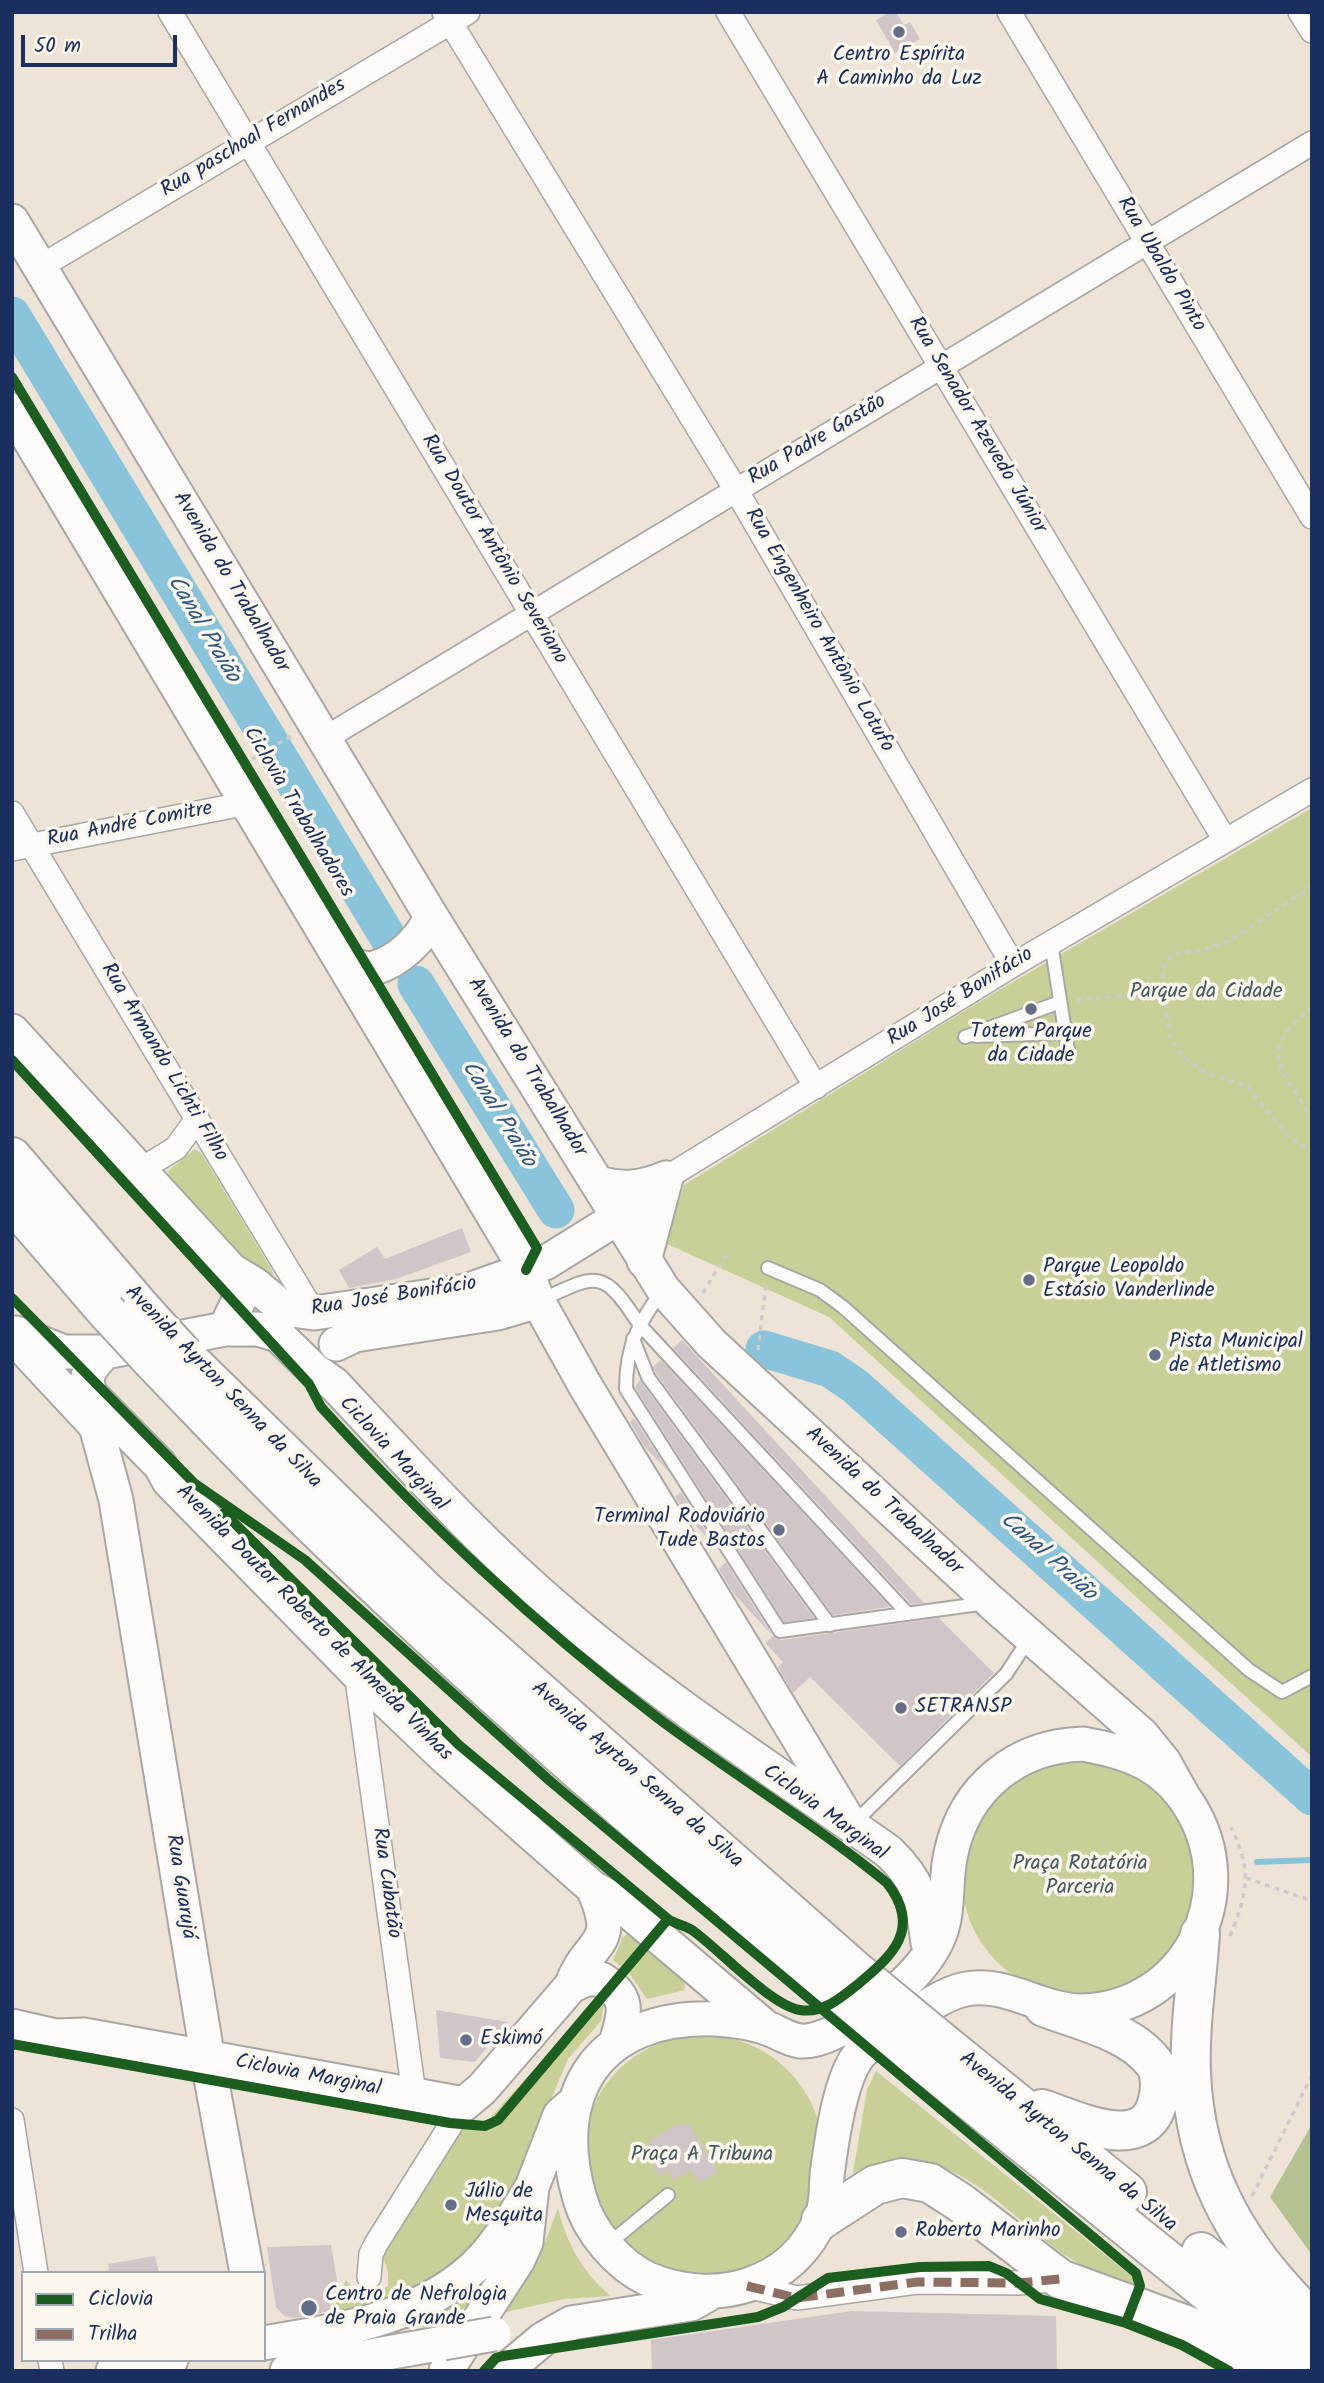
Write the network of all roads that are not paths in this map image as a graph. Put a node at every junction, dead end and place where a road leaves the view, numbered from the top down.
1 (170, 12) edge
2 (728, 12) edge
3 (1009, 12) edge
4 (1300, 12) edge
5 (455, 16) edge
6 (1312, 31) edge
7 (248, 142) junction
8 (1312, 143) edge
9 (12, 221) edge
10 (1147, 242) junction
11 (40, 267) junction
12 (940, 367) junction
13 (12, 411) edge
14 (736, 490) junction
15 (1312, 517) edge
16 (531, 614) junction
17 (324, 739) junction
18 (250, 789) junction
19 (1312, 790) edge
20 (12, 813) edge
21 (1225, 840) junction
22 (22, 847) edge
23 (1051, 943) junction
24 (434, 946) junction
25 (346, 964) junction
26 (1013, 965) junction
27 (382, 988) junction
28 (1060, 1002) junction
29 (12, 1031) edge
30 (1063, 1033) junction
31 (1068, 1050) dead end
32 (816, 1087) junction
33 (197, 1119) junction
34 (12, 1141) edge
35 (12, 1157) edge
36 (140, 1170) junction
37 (666, 1178) junction
38 (598, 1183) junction
39 (12, 1202) edge
40 (53, 1206) junction
41 (619, 1217) junction
42 (644, 1261) junction
43 (768, 1268) dead end
44 (230, 1270) junction
45 (526, 1270) junction
46 (663, 1289) junction
47 (538, 1301) junction
48 (124, 1310) junction
49 (328, 1311) junction
50 (639, 1324) junction
51 (225, 1329) junction
52 (633, 1339) junction
53 (17, 1342) edge
54 (337, 1344) junction
55 (105, 1352) junction
56 (334, 1384) junction
57 (169, 1481) junction
58 (116, 1500) junction
59 (992, 1603) junction
60 (908, 1614) junction
61 (830, 1625) junction
62 (1031, 1636) junction
63 (356, 1672) junction
64 (1312, 1676) edge
65 (1183, 1796) junction
66 (851, 1825) junction
67 (593, 1888) junction
68 (1200, 1934) junction
69 (929, 1952) junction
70 (571, 1986) junction
71 (1044, 2007) junction
72 (12, 2012) edge
73 (12, 2025) edge
74 (767, 2028) junction
75 (84, 2035) junction
76 (919, 2041) junction
77 (615, 2043) junction
78 (207, 2057) junction
79 (414, 2095) junction
80 (1015, 2100) junction
81 (574, 2103) junction
82 (464, 2104) junction
83 (12, 2120) edge
84 (532, 2187) junction
85 (668, 2195) dead end
86 (821, 2220) junction
87 (607, 2245) junction
88 (36, 2271) edge
89 (247, 2271) edge
90 (369, 2277) dead end
91 (1060, 2279) junction
92 (747, 2287) junction
93 (711, 2292) junction
94 (570, 2323) junction
95 (1312, 2323) edge
96 (1312, 2338) edge
97 (266, 2343) edge
98 (444, 2357) edge
99 (160, 2362) edge
100 (113, 2371) edge
101 (286, 2371) edge
102 (505, 2371) edge
103 (1267, 2371) edge
104 (1305, 2371) edge

1 - 7 street, Rua Doutor Antônio Severiano
2 - 12 street, Rua Senador Azevedo Júnior
3 - 10 street, Rua Ubaldo Pinto
4 - 6 street
5 - 7 street, Rua paschoal Fernandes
5 - 14 street, Rua Engenheiro Antônio Lotufo
7 - 11 street, Rua paschoal Fernandes
7 - 16 street, Rua Doutor Antônio Severiano
8 - 10 street, Rua Padre Gastão
9 - 11 main road, Avenida do Trabalhador
10 - 12 street, Rua Padre Gastão
10 - 15 street, Rua Ubaldo Pinto
11 - 17 main road, Avenida do Trabalhador
12 - 14 street, Rua Padre Gastão
12 - 21 street, Rua Senador Azevedo Júnior
13 - 18 main road
14 - 16 street, Rua Padre Gastão
14 - 26 street, Rua Engenheiro Antônio Lotufo
16 - 17 street, Rua Padre Gastão
16 - 32 street, Rua Doutor Antônio Severiano
17 - 24 main road, Avenida do Trabalhador
18 - 22 street, Rua André Comitre
18 - 25 main road
19 - 21 street, Rua José Bonifácio
20 - 22 street, Rua Armando Lichti Filho
21 - 23 street, Rua José Bonifácio
22 - 33 street, Rua Armando Lichti Filho
23 - 26 street, Rua José Bonifácio
23 - 28 lane
24 - 27 main road
24 - 38 main road, Avenida do Trabalhador
25 - 27 main road
25 - 27 main road
26 - 32 street, Rua José Bonifácio
27 - 45 main road
28 - 30 lane
28 - 30 lane
29 - 36 main road
30 - 31 lane
32 - 37 street, Rua José Bonifácio
33 - 36 street
33 - 49 street, Rua Armando Lichti Filho
34 - 40 highway
35 - 40 highway, Avenida Ayrton Senna da Silva
36 - 44 main road
37 - 38 main road
37 - 41 street, Rua José Bonifácio
37 - 42 main road
38 - 41 main road, Avenida do Trabalhador
39 - 48 highway, Avenida Ayrton Senna da Silva
40 - 48 highway, Avenida Ayrton Senna da Silva
41 - 42 main road, Avenida do Trabalhador
41 - 45 main road, Rua José Bonifácio
42 - 46 main road, Avenida do Trabalhador
43 - 64 lane
44 - 49 main road, Rua José Bonifácio
44 - 51 main road
45 - 47 main road
45 - 49 main road, Rua José Bonifácio
46 - 50 lane
46 - 59 main road, Avenida do Trabalhador
47 - 50 lane
47 - 54 main road, Rua José Bonifácio
47 - 66 main road
48 - 76 highway, Avenida Ayrton Senna da Silva, bridge
49 - 54 main road
50 - 52 lane
50 - 60 lane
51 - 55 main road
51 - 56 main road
52 - 61 lane
52 - 61 lane
53 - 55 main road
53 - 58 main road
54 - 56 main road
55 - 57 main road
56 - 66 main road
57 - 58 main road, Avenida Doutor Roberto de Almeida Vinhas
57 - 63 main road, Avenida Doutor Roberto de Almeida Vinhas
58 - 78 main road, Rua Guarujá
59 - 60 lane
59 - 62 main road, Avenida do Trabalhador
60 - 61 lane
62 - 65 main road, Avenida do Trabalhador
62 - 66 lane
63 - 67 main road, Avenida Doutor Roberto de Almeida Vinhas
63 - 79 street, Rua Cubatão
65 - 68 main road
65 - 69 main road
66 - 69 main road
67 - 70 main road
67 - 74 main road, Avenida Doutor Roberto de Almeida Vinhas
68 - 71 main road
68 - 95 highway
69 - 74 main road
70 - 77 main road
70 - 82 main road
71 - 80 highway
71 - 86 main road
72 - 75 main road
73 - 75 main road
74 - 77 main road
75 - 78 main road
76 - 80 highway, Avenida Ayrton Senna da Silva
76 - 104 highway, Avenida Ayrton Senna da Silva
77 - 81 main road
78 - 79 main road
78 - 89 main road, Rua Guarujá
79 - 82 main road
80 - 96 highway, Avenida Ayrton Senna da Silva
81 - 84 main road
81 - 87 main road
82 - 90 street
83 - 88 street
84 - 97 main road
84 - 98 main road
85 - 87 lane
86 - 91 highway
86 - 92 main road
87 - 93 main road
91 - 92 street
91 - 103 highway
92 - 93 main road
93 - 94 main road
94 - 98 main road, bridge
94 - 102 main road
98 - 101 main road
99 - 100 main road

